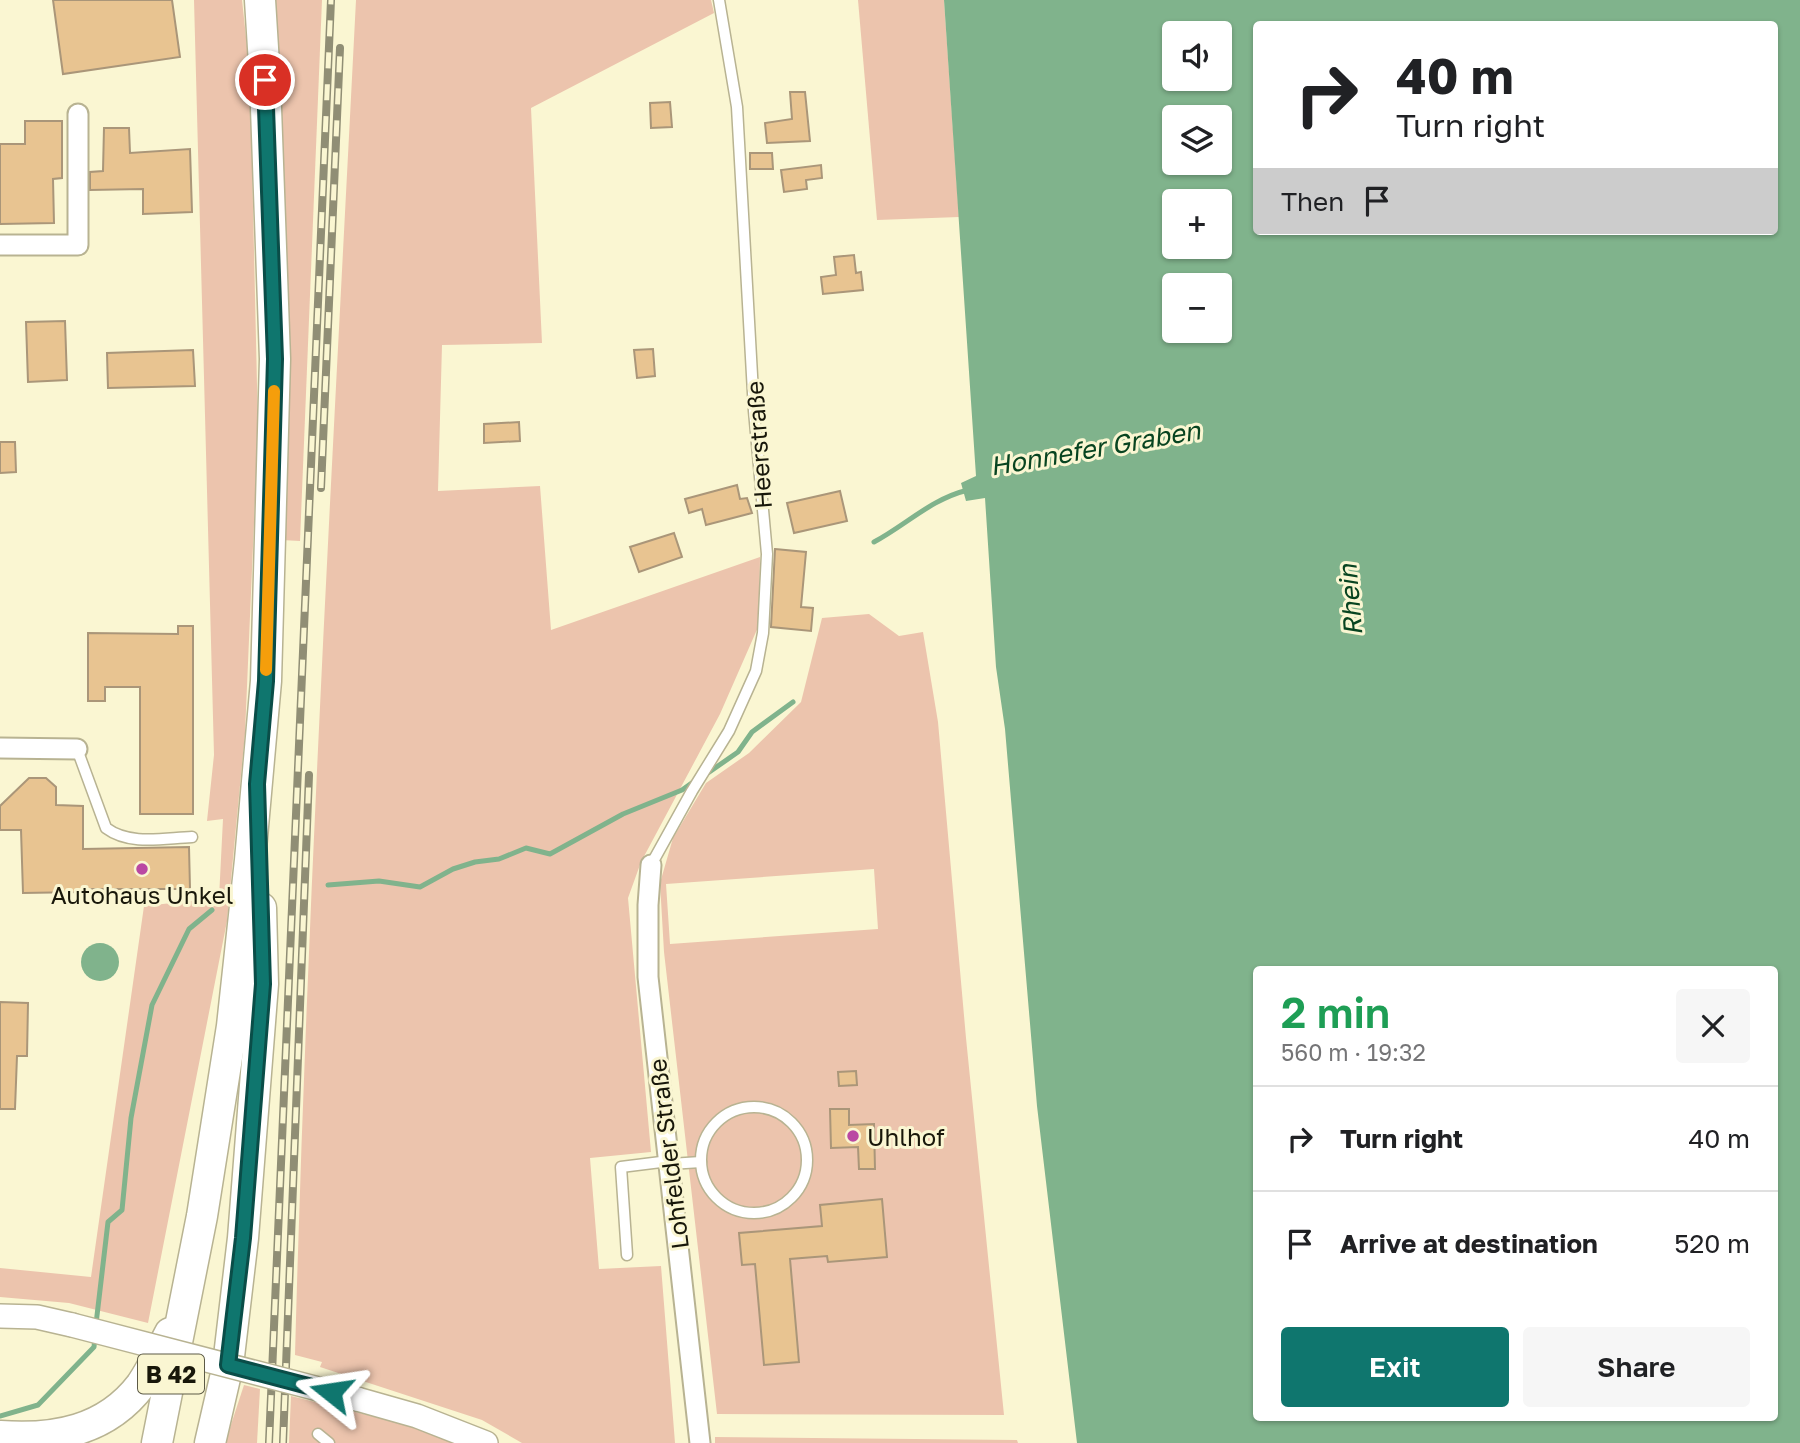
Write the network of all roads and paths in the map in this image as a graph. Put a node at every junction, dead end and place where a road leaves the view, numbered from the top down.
1 (260, 0) edge
2 (719, 0) edge
3 (78, 114) dead end
4 (0, 245) edge
5 (0, 748) edge
6 (77, 749) joint
7 (257, 784) junction
8 (192, 837) dead end
9 (652, 864) joint
10 (669, 1162) junction
11 (701, 1163) junction
12 (627, 1255) dead end
13 (186, 1306) junction
14 (0, 1316) edge
15 (228, 1365) junction
16 (318, 1434) dead end
17 (0, 1436) edge
18 (479, 1440) edge
19 (157, 1443) edge
20 (210, 1443) edge
21 (330, 1443) edge
22 (700, 1443) edge

1 - 7 main road, B 42
2 - 9 lane, Heerstraße
3 - 4 street
5 - 6 street
6 - 8 lane
7 - 13 main road, B 42
7 - 15 main road
9 - 10 street, Lohfelder Straße
10 - 11 lane
10 - 12 lane
10 - 22 street, Lohfelder Straße
11 - 11 lane
13 - 17 main road
13 - 19 main road, B 42
14 - 15 street, bridge
15 - 18 street, bridge
15 - 20 main road
16 - 21 lane

